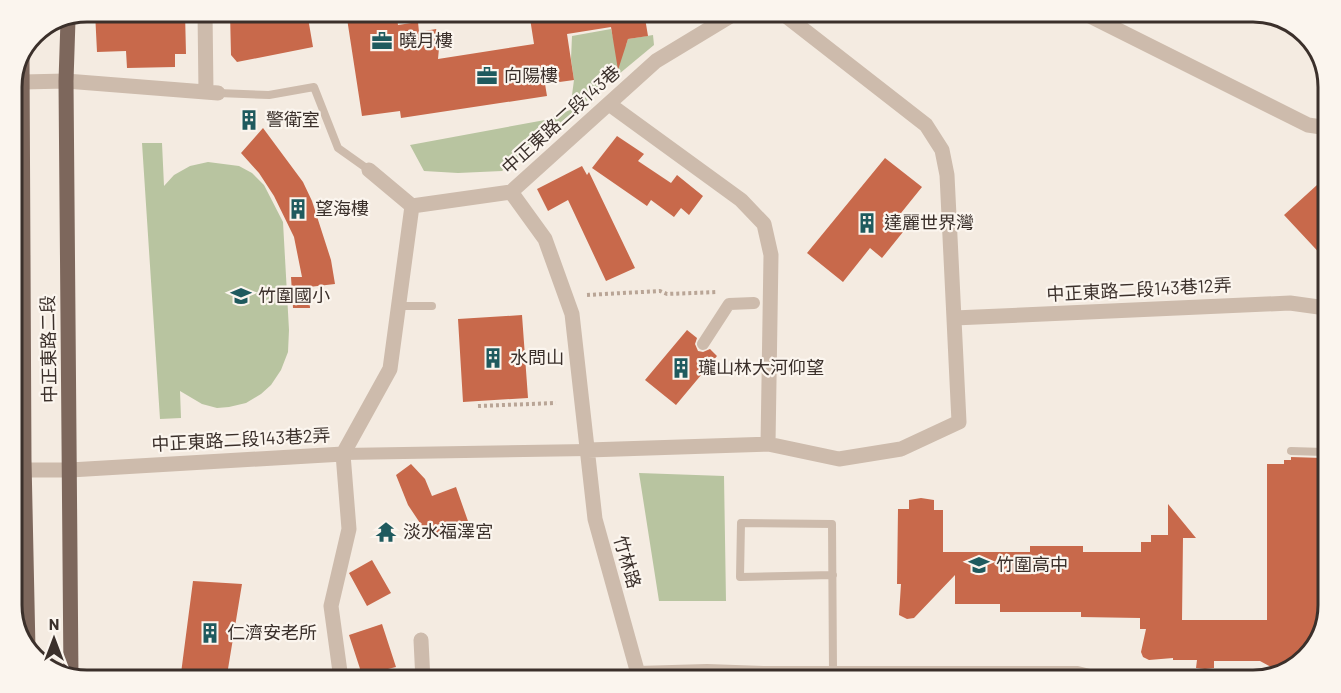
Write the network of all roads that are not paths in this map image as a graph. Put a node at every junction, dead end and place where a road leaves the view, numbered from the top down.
1 (206, 22) edge
2 (720, 22) edge
3 (794, 22) edge
4 (1102, 22) edge
5 (68, 26) edge
6 (66, 81) junction
7 (23, 82) joint
8 (212, 92) junction
9 (609, 104) junction
10 (1318, 126) edge
11 (369, 170) joint
12 (511, 192) junction
13 (412, 206) junction
14 (754, 303) dead end
15 (399, 306) junction
16 (432, 306) dead end
17 (1318, 307) edge
18 (954, 318) junction
19 (703, 344) dead end
20 (768, 444) junction
21 (588, 450) junction
22 (1291, 451) dead end
23 (1318, 452) edge
24 (343, 454) junction
25 (25, 470) junction
26 (70, 470) junction
27 (832, 575) junction
28 (28, 631) edge
29 (421, 640) dead end
30 (71, 668) edge
31 (340, 670) edge
32 (422, 670) edge
33 (636, 670) edge
34 (690, 670) edge
35 (833, 670) junction
36 (1077, 670) edge

1 - 8 street
2 - 9 street, 中正東路二段143巷
3 - 18 street
4 - 10 street
5 - 6 main road, 中正東路二段
6 - 7 street
6 - 8 street
6 - 26 main road, 中正東路二段
7 - 25 main road, 中正東路二段
8 - 11 lane
9 - 12 street, 中正東路二段143巷
9 - 20 street
11 - 13 street
12 - 13 street, 中正東路二段143巷
12 - 21 street, 竹林路
13 - 15 street, 中正東路二段143巷2弄
14 - 19 street
15 - 16 lane
15 - 24 street, 中正東路二段143巷2弄
17 - 18 street, 中正東路二段143巷12弄
18 - 20 street
20 - 21 street
21 - 24 street
21 - 33 street, 竹林路
22 - 23 lane
24 - 26 street, 中正東路二段143巷2弄
24 - 31 street
25 - 26 street, 中正東路二段143巷2弄
25 - 28 main road, 中正東路二段
26 - 30 main road, 中正東路二段
27 - 27 lane
27 - 35 lane
29 - 32 street
34 - 35 lane
35 - 36 lane

